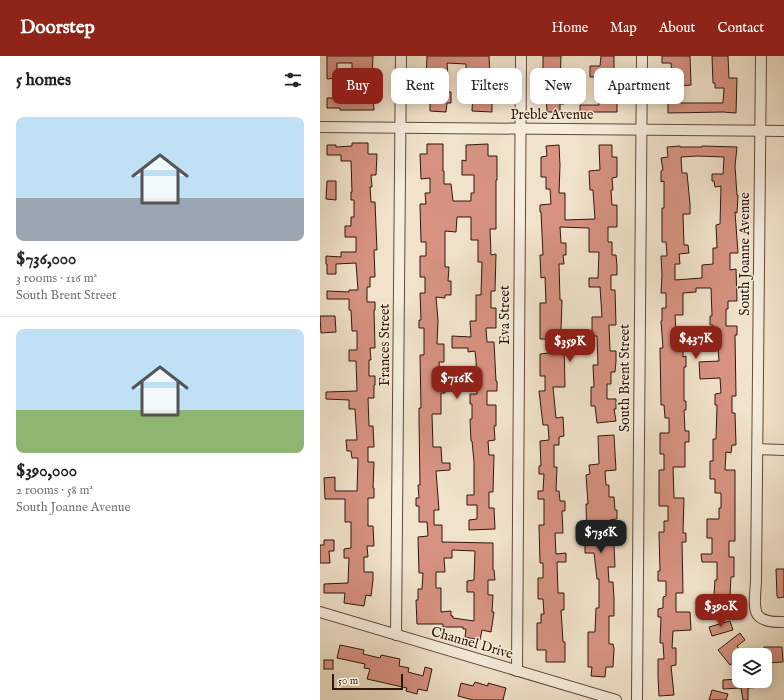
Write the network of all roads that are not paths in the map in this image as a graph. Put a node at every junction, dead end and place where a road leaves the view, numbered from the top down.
1 (401, 56) edge
2 (521, 56) edge
3 (642, 56) edge
4 (761, 56) edge
5 (320, 127) edge
6 (400, 128) junction
7 (521, 129) junction
8 (641, 130) junction
9 (760, 131) junction
10 (784, 131) edge
11 (758, 449) junction
12 (784, 450) edge
13 (320, 612) edge
14 (784, 622) edge
15 (396, 635) junction
16 (517, 671) junction
17 (616, 700) edge
18 (637, 700) edge

1 - 6 street, Frances Street
2 - 7 street, Eva Street
3 - 8 street, South Brent Street
4 - 9 street, South Joanne Avenue
5 - 6 street, Preble Avenue
6 - 7 street, Preble Avenue
6 - 15 street, Frances Street
7 - 8 street, Preble Avenue
7 - 16 street, Eva Street
8 - 9 street, Preble Avenue
8 - 18 street, South Brent Street
9 - 10 street, Preble Avenue
9 - 11 street, South Joanne Avenue
11 - 12 street
11 - 14 street, South Joanne Avenue
13 - 15 street, Channel Drive
15 - 16 street, Channel Drive
16 - 17 street, Channel Drive

